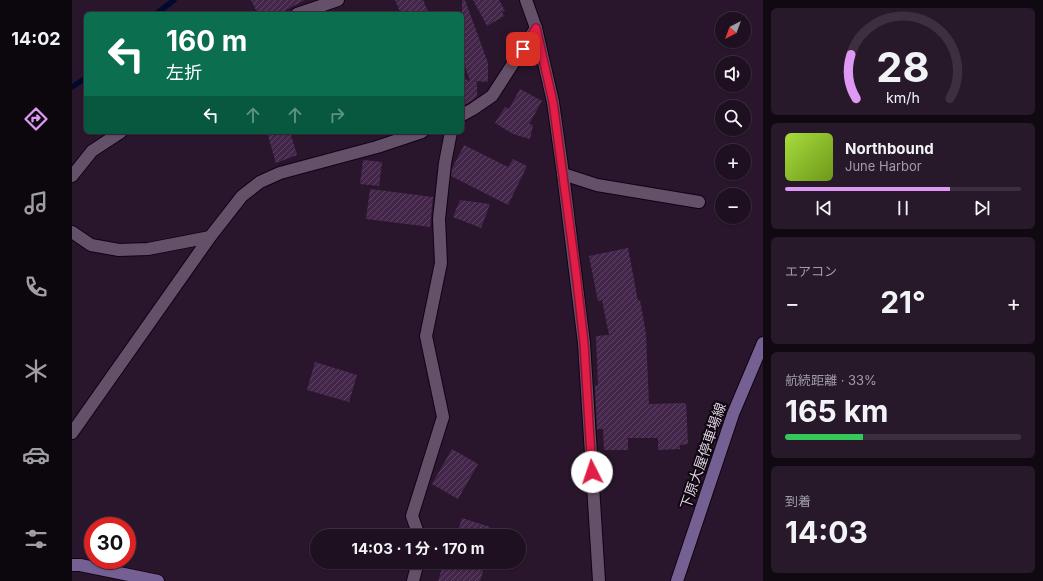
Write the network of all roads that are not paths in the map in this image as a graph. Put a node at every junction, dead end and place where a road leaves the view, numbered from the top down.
1 (338, 0) edge
2 (526, 0) edge
3 (303, 12) edge
4 (536, 28) junction
5 (464, 115) edge
6 (118, 134) edge
7 (416, 134) edge
8 (452, 134) edge
9 (563, 174) junction
10 (72, 176) edge
11 (699, 202) dead end
12 (72, 232) edge
13 (210, 237) junction
14 (763, 343) edge
15 (72, 433) edge
16 (417, 529) edge
17 (72, 565) edge
18 (416, 569) edge
19 (158, 581) edge
20 (413, 581) edge
21 (599, 581) edge
22 (677, 581) edge

1 - 3 street
2 - 4 street
4 - 5 street
4 - 9 street
6 - 10 street
7 - 13 street
8 - 16 street
9 - 11 street
9 - 21 street
12 - 13 street
13 - 15 street
14 - 22 main road, 下原大屋停車場線
17 - 19 main road
18 - 20 street

